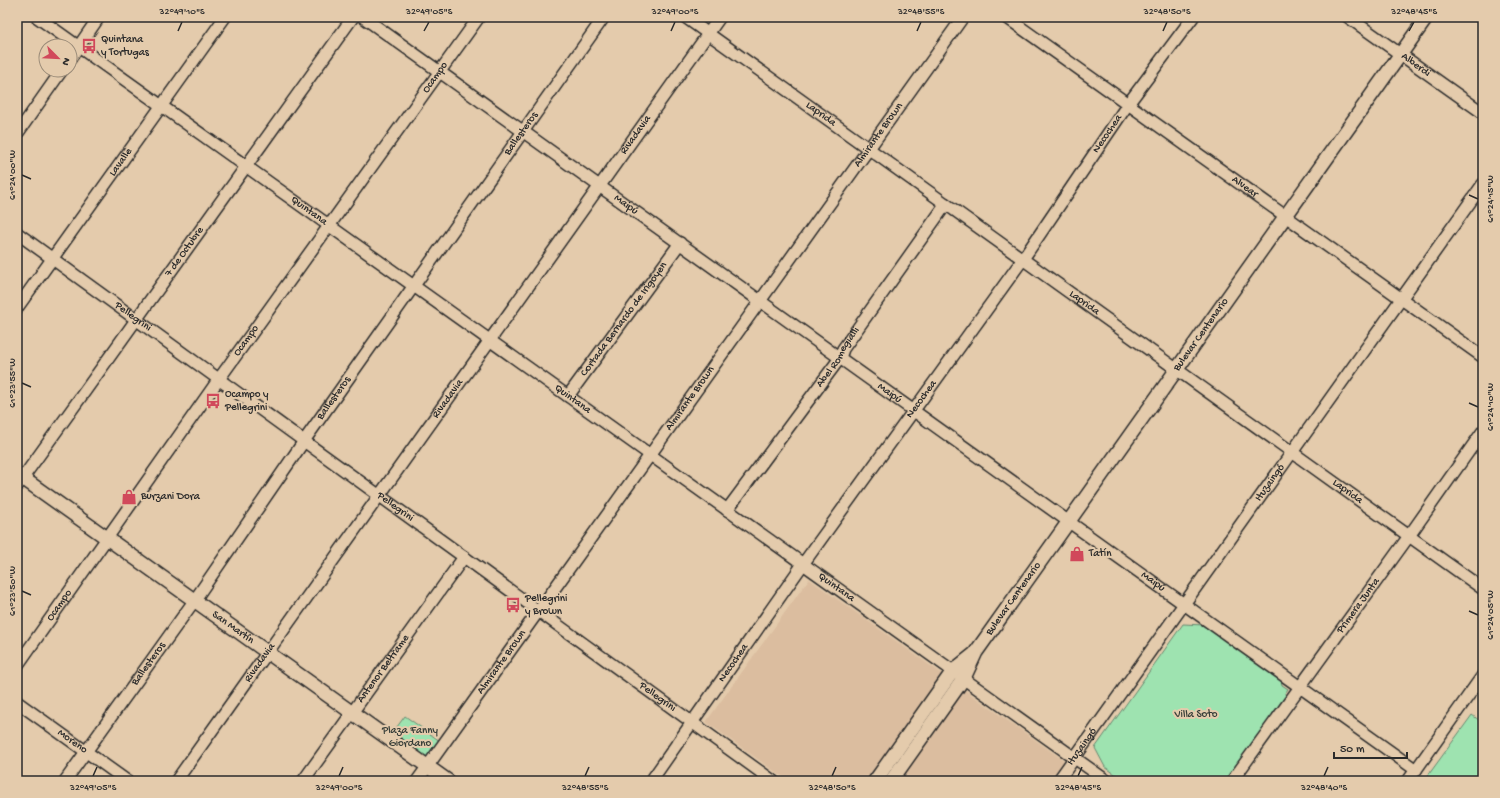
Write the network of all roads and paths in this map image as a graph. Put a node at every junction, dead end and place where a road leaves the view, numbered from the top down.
1 (37, 17) edge
2 (99, 17) edge
3 (225, 17) edge
4 (353, 17) edge
5 (363, 17) edge
6 (478, 17) edge
7 (604, 17) edge
8 (685, 17) edge
9 (720, 17) edge
10 (963, 17) edge
11 (1006, 17) edge
12 (1193, 17) edge
13 (1348, 17) edge
14 (1427, 17) edge
15 (708, 34) junction
16 (79, 46) junction
17 (1401, 54) junction
18 (439, 71) junction
19 (56, 78) edge
20 (1128, 104) junction
21 (162, 106) junction
22 (1483, 113) edge
23 (523, 132) junction
24 (17, 134) edge
25 (869, 149) junction
26 (246, 166) junction
27 (1483, 184) edge
28 (600, 186) junction
29 (946, 204) junction
30 (1286, 216) junction
31 (329, 225) junction
32 (17, 233) edge
33 (680, 243) junction
34 (52, 259) junction
35 (1023, 260) junction
36 (414, 286) junction
37 (1402, 299) junction
38 (760, 301) junction
39 (17, 308) edge
40 (136, 320) junction
41 (490, 340) junction
42 (1483, 357) edge
43 (840, 358) junction
44 (1177, 370) junction
45 (219, 379) junction
46 (568, 396) junction
47 (913, 410) junction
48 (1483, 431) edge
49 (304, 441) junction
50 (1292, 452) junction
51 (651, 455) junction
52 (19, 480) edge
53 (379, 495) junction
54 (727, 510) junction
55 (1069, 522) junction
56 (1409, 536) junction
57 (107, 538) junction
58 (464, 557) junction
59 (803, 564) junction
60 (1483, 589) edge
61 (194, 601) junction
62 (1184, 604) junction
63 (539, 611) junction
64 (267, 653) junction
65 (17, 666) edge
66 (959, 675) junction
67 (1483, 675) edge
68 (1300, 686) junction
69 (17, 702) edge
70 (352, 713) junction
71 (692, 722) junction
72 (86, 752) junction
73 (1075, 758) junction
74 (427, 767) junction
75 (1416, 770) junction
76 (66, 781) edge
77 (127, 781) edge
78 (176, 781) edge
79 (303, 781) edge
80 (417, 781) edge
81 (448, 781) edge
82 (650, 781) edge
83 (774, 781) edge
84 (875, 781) edge
85 (891, 781) edge
86 (1058, 781) edge
87 (1107, 781) edge
88 (1232, 781) edge
89 (1408, 781) edge

1 - 16 street, Quintana
2 - 16 street
3 - 21 street, Lavalle
4 - 26 street, 7 de Octubre
5 - 18 street, Maipú
6 - 18 street, Ocampo
7 - 23 street, Ballesteros
8 - 15 street, Laprida
9 - 15 street, Rivadavia
10 - 25 street, Almirante Brown
11 - 20 street, Alvear
12 - 20 street, Necochea
13 - 17 street, Alberdi
14 - 17 main road, Bulevar Centenario
15 - 25 street, Laprida
15 - 28 street, Rivadavia
16 - 21 street, Quintana
17 - 22 street, Alberdi
17 - 30 main road, Bulevar Centenario
18 - 23 street, Maipú
18 - 31 street, Ocampo
19 - 24 street
20 - 30 street, Alvear
20 - 35 street, Necochea
21 - 26 street, Quintana
21 - 34 street, Lavalle
23 - 28 street, Maipú
23 - 36 street, Ballesteros
25 - 29 street, Laprida
25 - 38 street, Almirante Brown
26 - 31 street, Quintana
26 - 40 street, 7 de Octubre
27 - 37 street, Ituzaingó
28 - 33 street, Maipú
28 - 41 street, Rivadavia
29 - 35 street, Laprida
29 - 43 street, Abel Romegialli
30 - 37 street, Alvear
30 - 44 main road, Bulevar Centenario
31 - 36 street, Quintana
31 - 45 street, Ocampo
32 - 34 street, Pellegrini
33 - 38 street, Maipú
33 - 46 street, Cortada Bernardo de Irigoyen
34 - 39 street, Lavalle
34 - 40 street, Pellegrini
35 - 44 street, Laprida
35 - 47 street, Necochea
36 - 41 street, Quintana
36 - 49 street, Ballesteros
37 - 42 street, Alvear
37 - 50 street, Ituzaingó
38 - 43 street, Maipú
38 - 51 street, Almirante Brown
40 - 45 street, Pellegrini
40 - 52 street, 7 de Octubre
41 - 46 street, Quintana
41 - 53 street, Rivadavia
43 - 47 street, Maipú
43 - 54 street, Abel Romegialli
44 - 50 street, Laprida
44 - 55 main road, Bulevar Centenario
45 - 49 street, Pellegrini
45 - 57 street, Ocampo
46 - 51 street, Quintana
47 - 55 street, Maipú
47 - 59 street, Necochea
48 - 56 street, Primera Junta
49 - 53 street, Pellegrini
49 - 61 street, Ballesteros
50 - 56 street, Laprida
50 - 62 street, Ituzaingó
51 - 54 street, Quintana
51 - 63 street, Almirante Brown
52 - 57 main road, San Martín
53 - 58 street, Pellegrini
53 - 64 street, Rivadavia
54 - 59 street, Quintana
55 - 62 street, Maipú
55 - 66 main road, Bulevar Centenario
56 - 60 street, Laprida
56 - 68 street, Primera Junta
57 - 61 main road, San Martín
57 - 65 street, Ocampo
58 - 63 street, Pellegrini
58 - 70 street, Antenor Beltrame
59 - 66 street, Quintana
59 - 71 street, Necochea
61 - 64 main road, San Martín
61 - 72 street, Ballesteros
62 - 68 street, Maipú
62 - 73 street, Ituzaingó
63 - 71 street, Pellegrini
63 - 74 street, Almirante Brown
64 - 70 main road, San Martín
64 - 78 street, Rivadavia
66 - 73 street, Quintana
66 - 84 main road, Bulevar Centenario
66 - 85 main road, Bulevar Centenario
67 - 75 street
68 - 75 street, Maipú
68 - 88 street, Primera Junta
69 - 72 street, Moreno
70 - 74 main road, San Martín
70 - 79 street, Antenor Beltrame
71 - 82 street, Necochea
71 - 83 street, Pellegrini
72 - 76 street, Ballesteros
72 - 77 street, Moreno
73 - 86 street, Ituzaingó
73 - 87 street, Quintana
74 - 80 street, Almirante Brown
74 - 81 main road, San Martín
75 - 89 street

